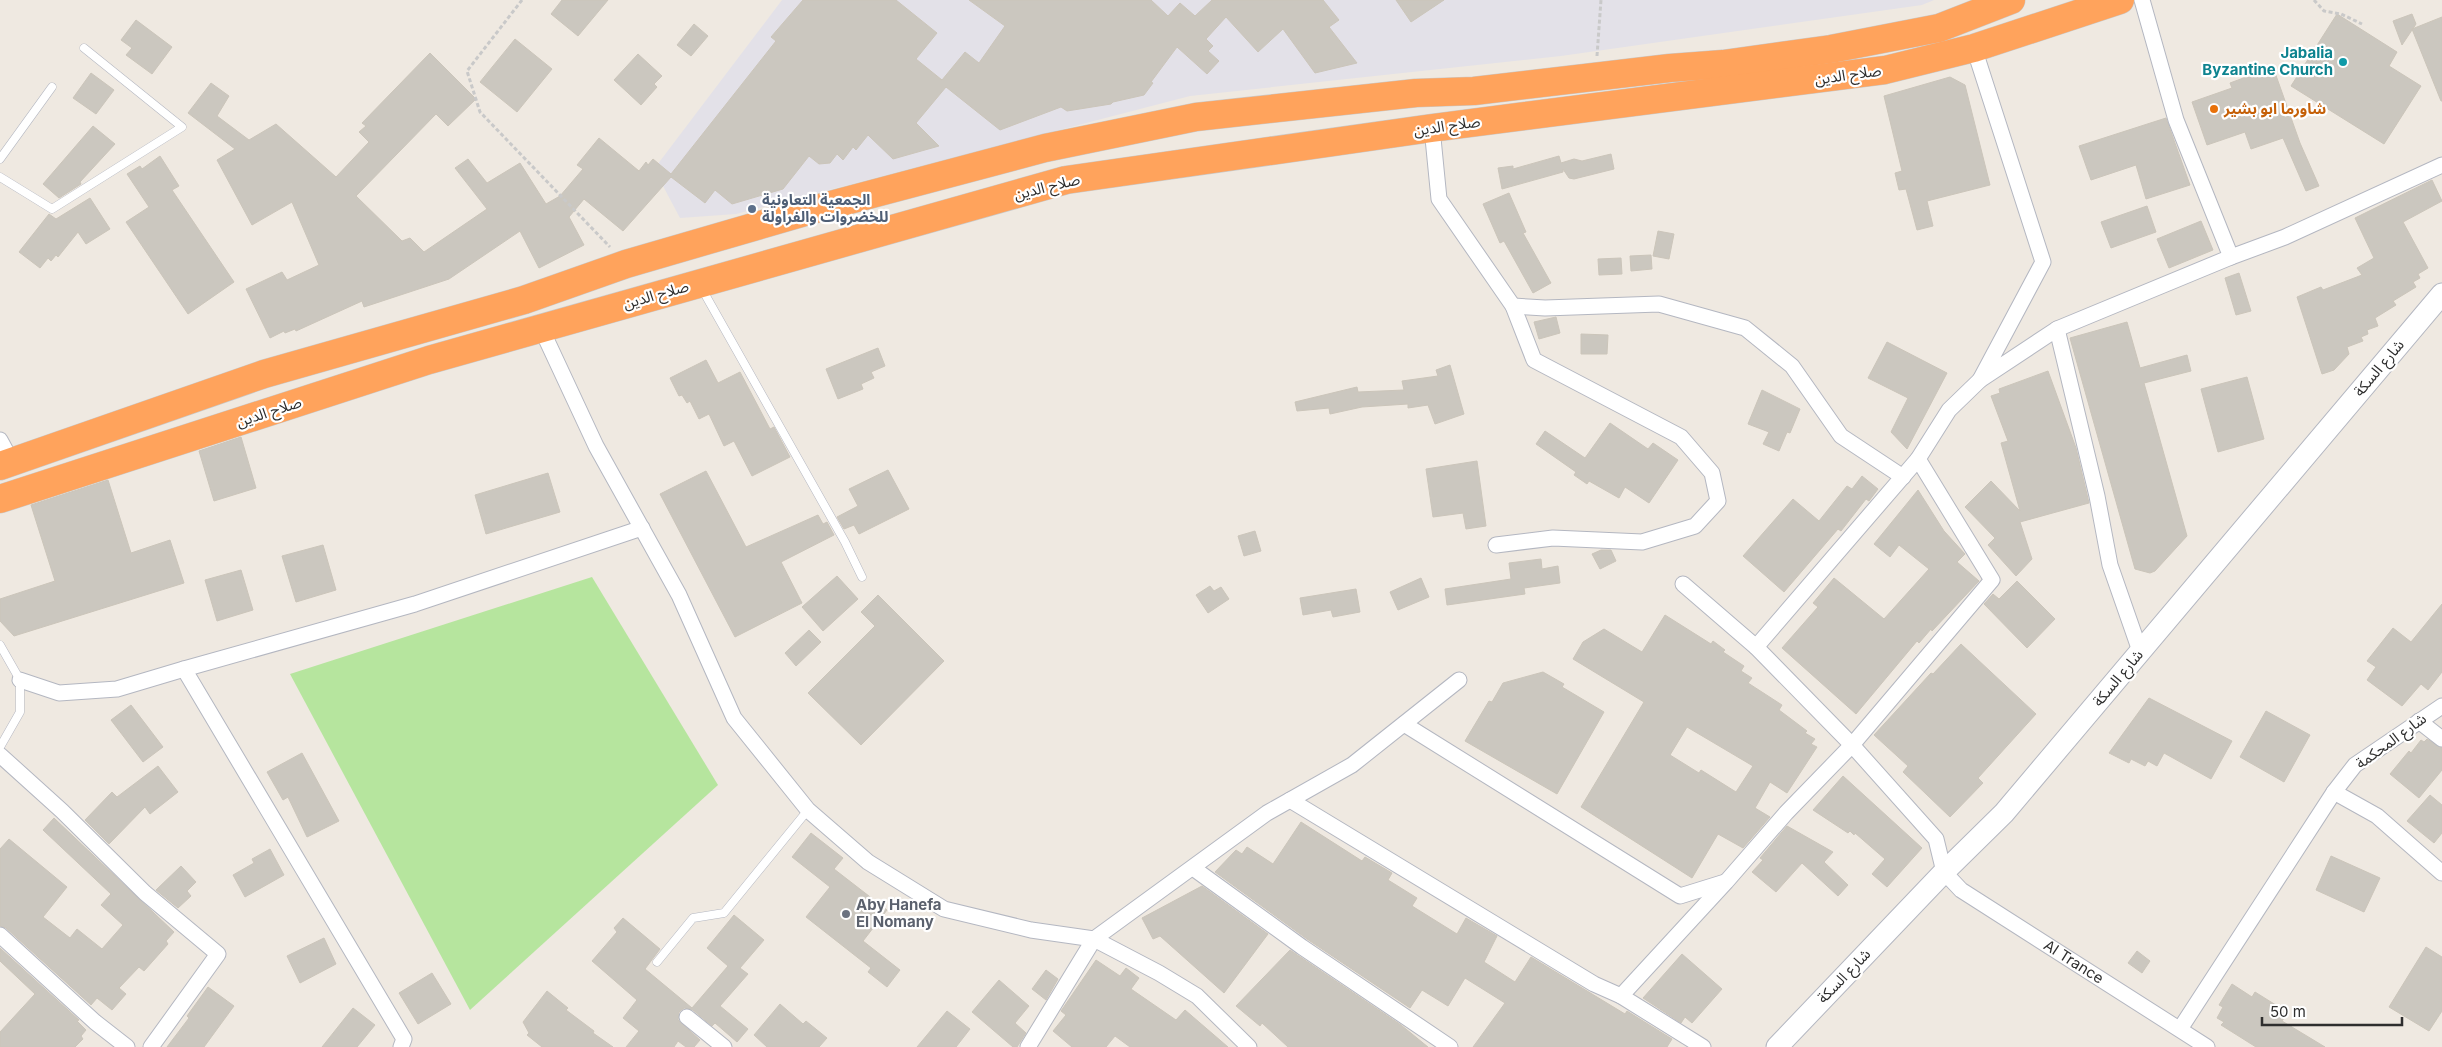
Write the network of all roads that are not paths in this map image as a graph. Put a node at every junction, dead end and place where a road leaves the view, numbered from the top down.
1 (2011, 0) edge
2 (2120, 0) edge
3 (2142, 0) edge
4 (84, 48) dead end
5 (1974, 48) junction
6 (52, 88) dead end
7 (1432, 128) junction
8 (0, 159) edge
9 (2442, 165) edge
10 (0, 177) edge
11 (2231, 257) junction
12 (699, 282) junction
13 (2442, 294) edge
14 (1513, 306) junction
15 (541, 328) junction
16 (2057, 330) junction
17 (1980, 380) junction
18 (4, 456) edge
19 (1918, 459) junction
20 (1904, 477) junction
21 (0, 499) edge
22 (642, 528) junction
23 (1496, 545) dead end
24 (862, 577) dead end
25 (1683, 584) dead end
26 (0, 645) edge
27 (1756, 647) junction
28 (2140, 651) junction
29 (184, 669) junction
30 (20, 680) junction
31 (1459, 680) dead end
32 (2442, 706) edge
33 (2419, 721) junction
34 (1404, 724) junction
35 (2442, 739) edge
36 (1852, 745) junction
37 (0, 747) edge
38 (0, 755) edge
39 (2334, 792) junction
40 (1290, 800) junction
41 (808, 810) junction
42 (1193, 868) junction
43 (1944, 872) junction
44 (2442, 873) edge
45 (1726, 882) junction
46 (0, 935) edge
47 (1094, 939) junction
48 (657, 962) dead end
49 (1621, 996) junction
50 (687, 1017) dead end
51 (2180, 1029) junction
52 (127, 1047) edge
53 (151, 1047) edge
54 (401, 1047) edge
55 (724, 1047) edge
56 (1028, 1047) edge
57 (1249, 1047) edge
58 (1450, 1047) edge
59 (1703, 1047) edge
60 (1777, 1047) edge
61 (2207, 1047) edge

1 - 18 highway, صلاح الدين
2 - 5 highway, صلاح الدين
3 - 11 street
4 - 10 lane
5 - 7 highway, صلاح الدين
5 - 17 street
6 - 8 lane
7 - 12 highway, صلاح الدين
7 - 14 street
9 - 11 street
11 - 16 street
12 - 15 highway, صلاح الدين
12 - 24 lane
13 - 28 street, شارع السكة
14 - 20 street
14 - 23 street
15 - 21 highway, صلاح الدين
15 - 22 street
16 - 17 street
16 - 28 street
17 - 19 street
19 - 20 street
19 - 36 street
20 - 27 street
22 - 29 street
22 - 41 street
25 - 27 street
26 - 30 lane
27 - 36 street
28 - 43 street, شارع السكة
29 - 30 street
29 - 54 street
30 - 37 lane
31 - 34 street
32 - 33 street, شارع المحكمة
33 - 35 street
33 - 39 street, شارع المحكمة
34 - 40 street
34 - 45 street
36 - 43 street
36 - 45 street
38 - 53 street
39 - 44 street
39 - 51 street, شارع المحكمة
40 - 42 street
40 - 49 street
41 - 47 street
41 - 48 lane
42 - 47 street
42 - 58 street
43 - 51 street, Al Trance
43 - 60 street, شارع السكة
45 - 49 street
46 - 52 street
47 - 56 street
47 - 57 street
49 - 59 street
50 - 55 street
51 - 61 street, Al Trance

